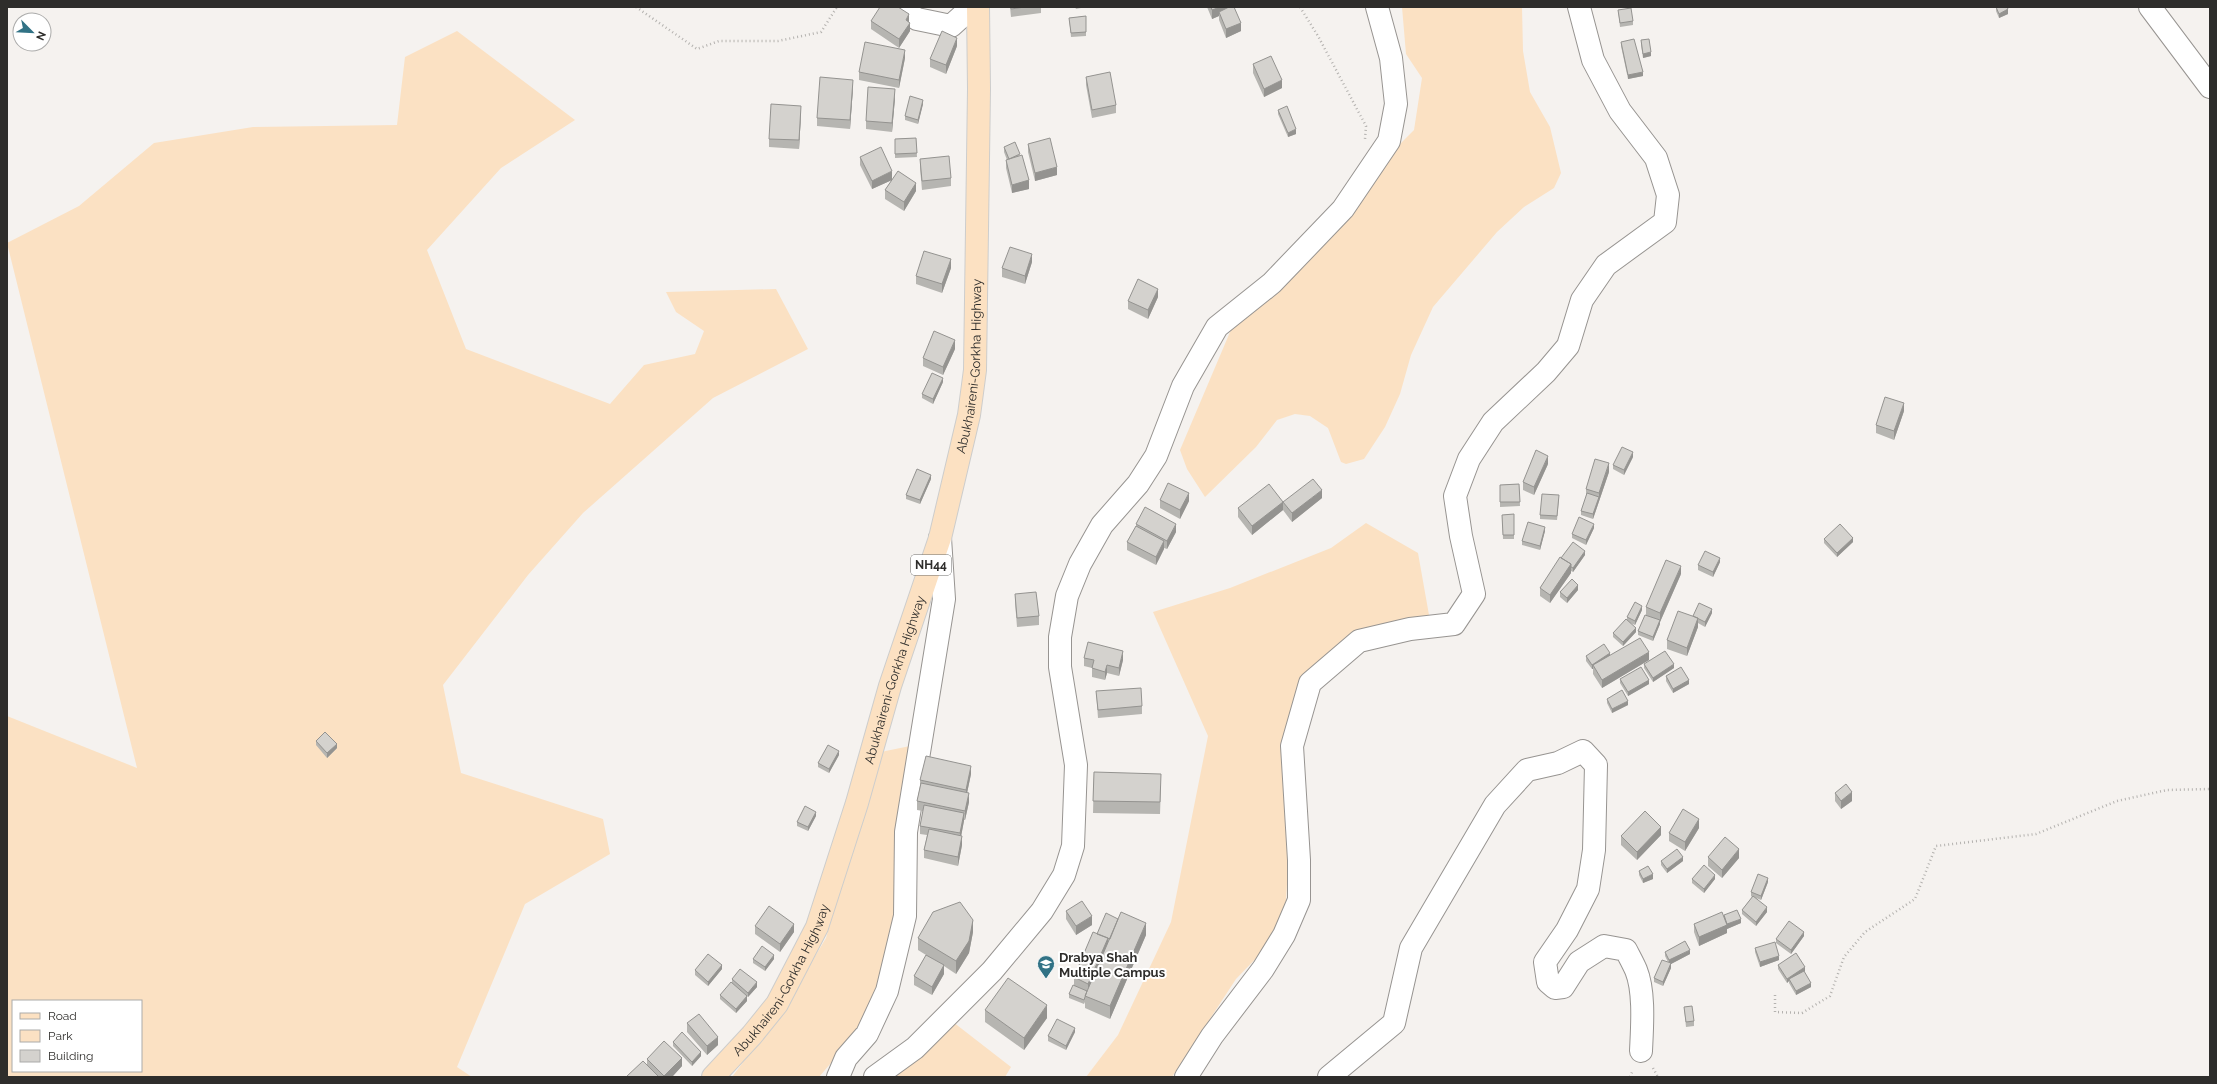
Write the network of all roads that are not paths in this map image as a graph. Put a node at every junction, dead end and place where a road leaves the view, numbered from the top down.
1 (898, 7) edge
2 (972, 7) edge
3 (978, 7) edge
4 (1377, 7) edge
5 (1579, 7) edge
6 (2150, 7) edge
7 (2210, 87) edge
8 (940, 538) junction
9 (1641, 1051) dead end
10 (713, 1077) edge
11 (838, 1077) edge
12 (875, 1077) edge
13 (1186, 1077) edge
14 (1329, 1077) edge

1 - 2 street
3 - 8 main road, Abukhaireni-Gorkha Highway / NH44
4 - 12 street
5 - 13 street
6 - 7 street
8 - 10 main road, Abukhaireni-Gorkha Highway / NH44
8 - 11 street
9 - 14 street

